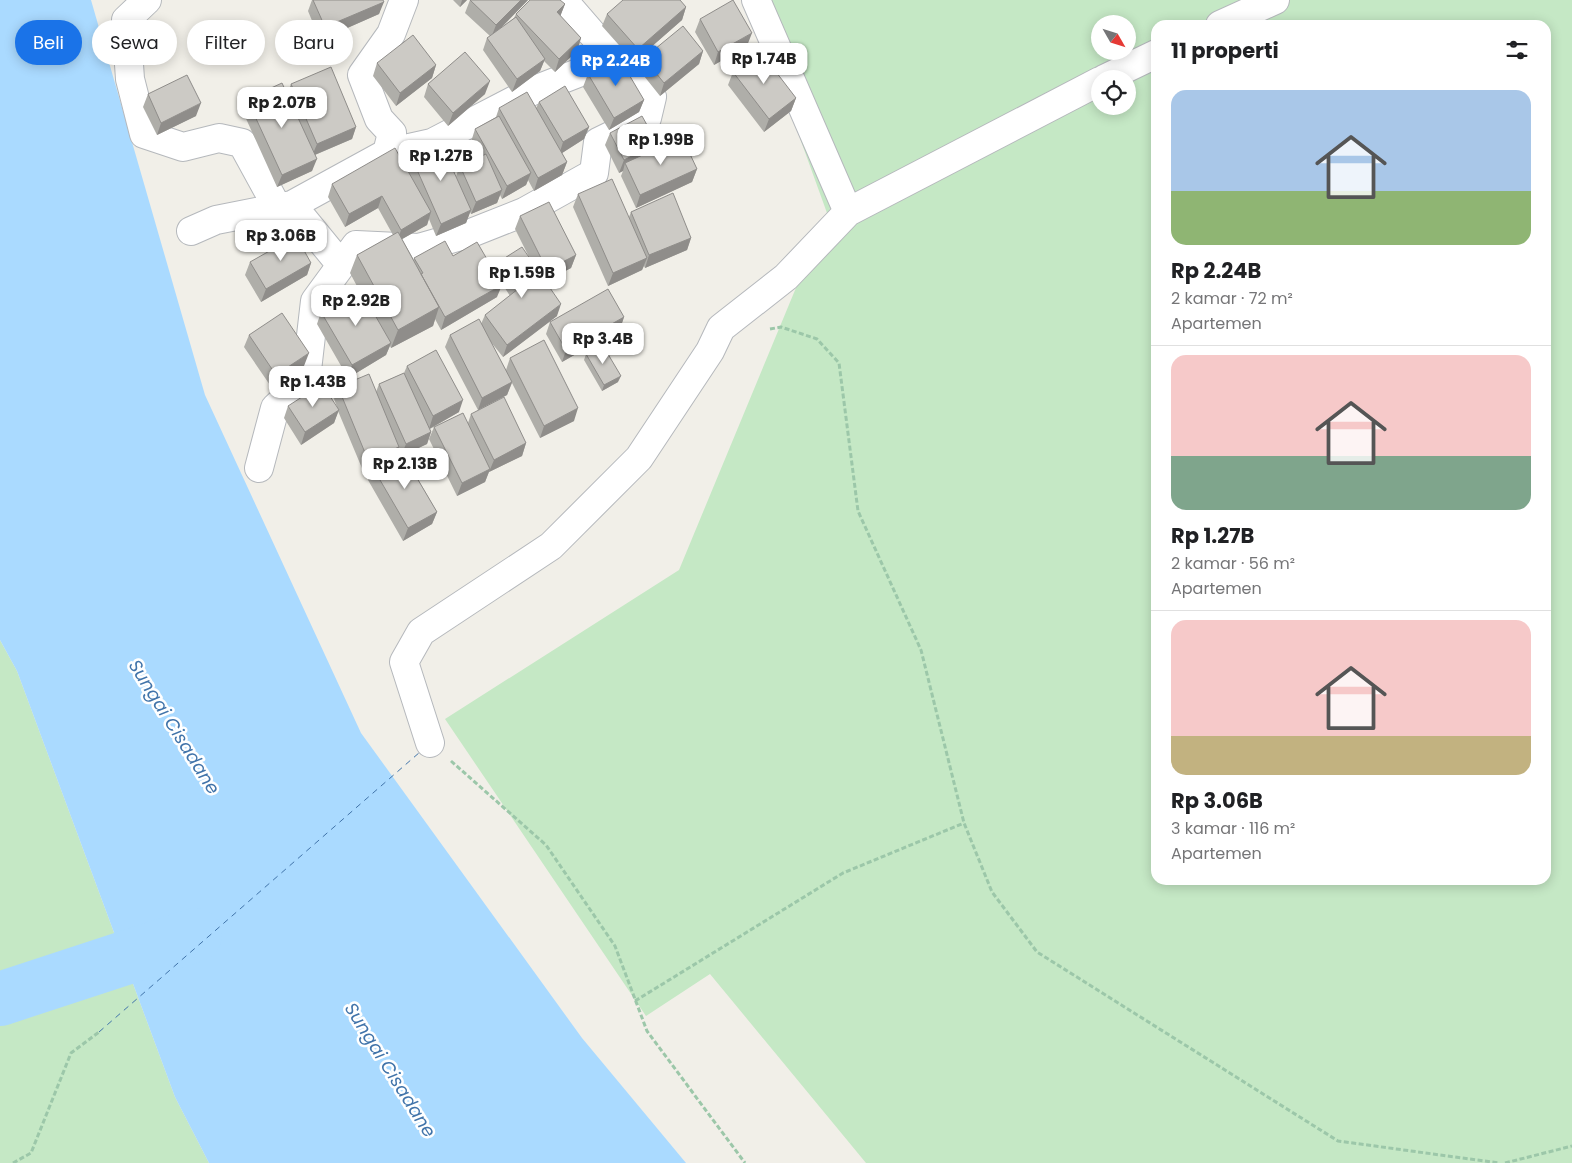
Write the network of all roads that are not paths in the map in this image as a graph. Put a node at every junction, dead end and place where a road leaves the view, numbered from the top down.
1 (148, 0) edge
2 (404, 0) edge
3 (563, 0) edge
4 (756, 0) edge
5 (1274, 0) edge
6 (1231, 20) edge
7 (1151, 56) edge
8 (614, 59) junction
9 (1123, 70) edge
10 (1091, 86) edge
11 (387, 153) junction
12 (284, 206) junction
13 (848, 212) junction
14 (191, 231) dead end
15 (341, 265) junction
16 (259, 468) dead end
17 (430, 743) road end

1 - 12 street
2 - 11 street
3 - 8 street
4 - 13 street
5 - 6 street
7 - 9 street
8 - 11 street
8 - 15 street
10 - 13 street
11 - 12 street
12 - 14 street
12 - 15 street
13 - 17 street
15 - 16 street

